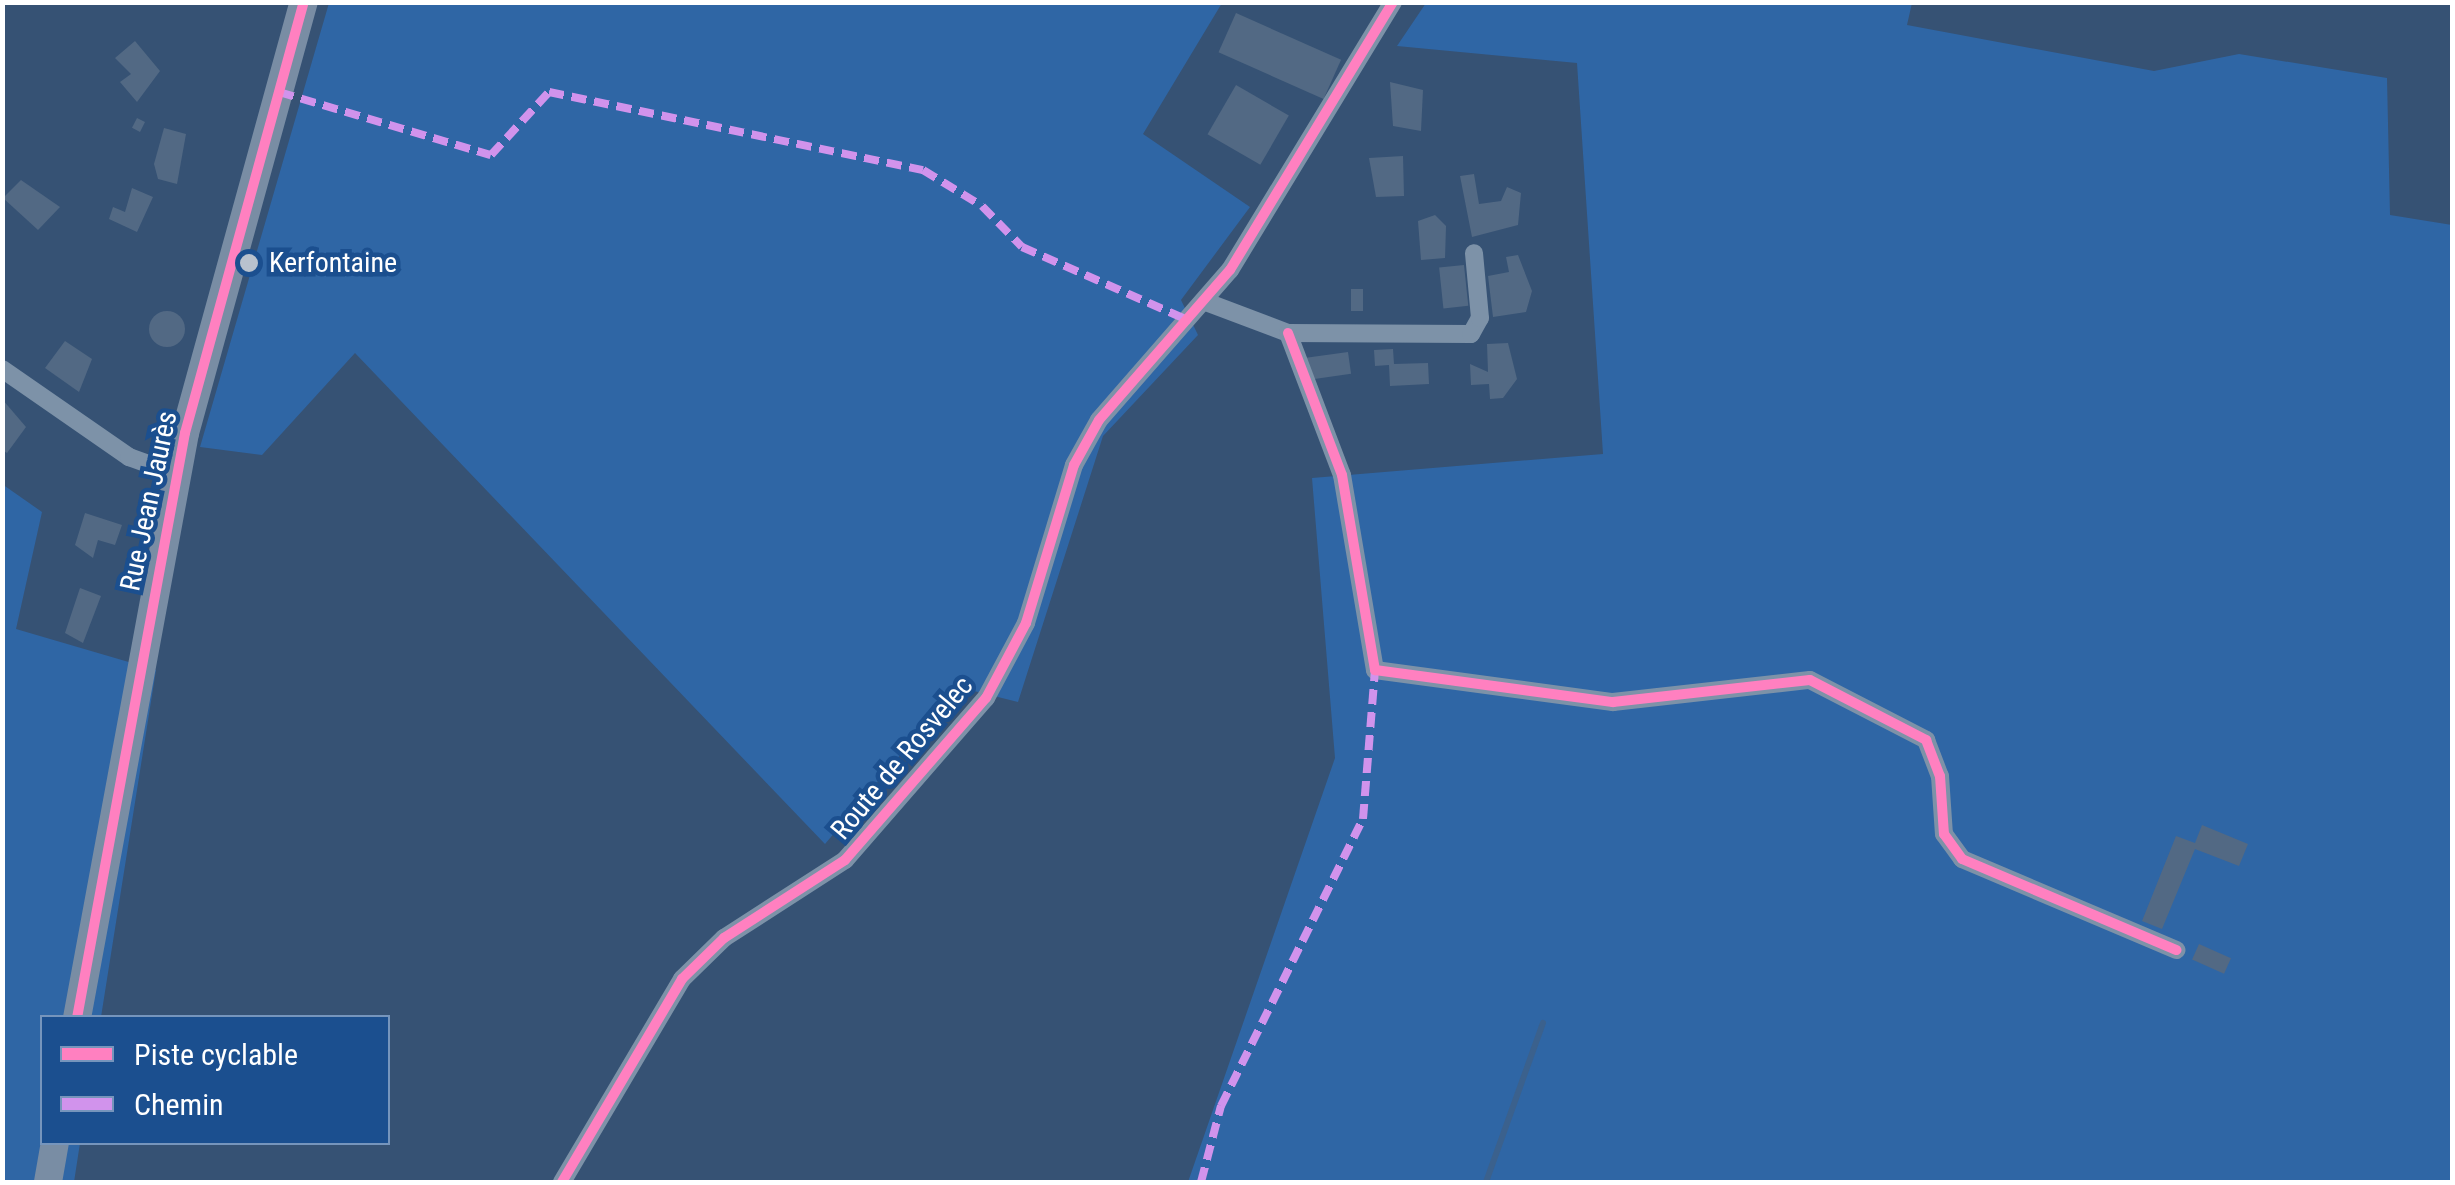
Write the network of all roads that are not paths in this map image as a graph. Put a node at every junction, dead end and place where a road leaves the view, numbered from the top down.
1 (304, 2) edge
2 (1393, 2) edge
3 (1474, 252) dead end
4 (1206, 302) junction
5 (1288, 333) junction
6 (2, 369) edge
7 (176, 474) junction
8 (2176, 950) dead end
9 (79, 1015) edge
10 (54, 1145) edge
11 (48, 1182) edge
12 (562, 1182) edge

1 - 7 main road, Rue Jean Jaurès
2 - 4 street, Route de Rosvelec
3 - 5 street
4 - 5 street
4 - 12 street, Route de Rosvelec
5 - 8 street
6 - 7 street
7 - 9 main road, Rue Jean Jaurès
10 - 11 main road

